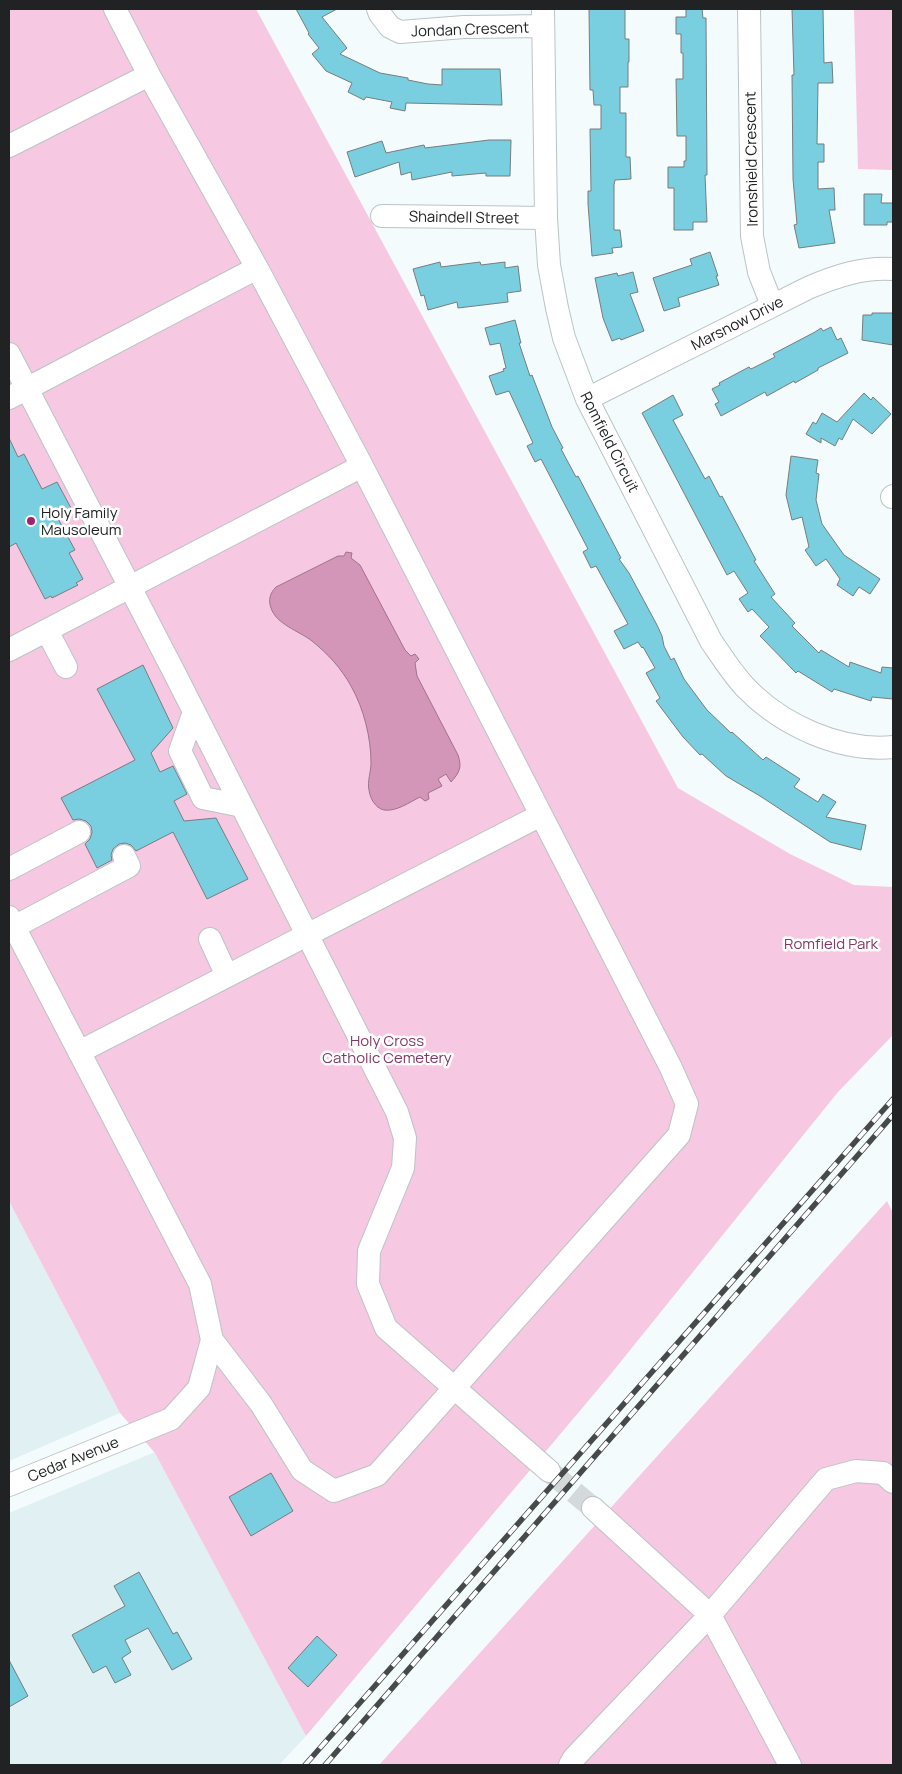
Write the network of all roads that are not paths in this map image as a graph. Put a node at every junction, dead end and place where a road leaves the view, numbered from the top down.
1 (115, 9) edge
2 (378, 9) edge
3 (749, 9) edge
4 (543, 18) edge
5 (149, 75) junction
6 (9, 146) edge
7 (382, 216) dead end
8 (546, 218) junction
9 (257, 268) junction
10 (893, 269) edge
11 (772, 306) junction
12 (9, 354) edge
13 (18, 393) edge
14 (587, 399) junction
15 (362, 466) junction
16 (130, 588) junction
17 (47, 631) junction
18 (9, 650) edge
19 (66, 667) dead end
20 (194, 712) junction
21 (893, 747) edge
22 (242, 806) junction
23 (541, 815) junction
24 (79, 832) dead end
25 (124, 856) dead end
26 (9, 869) edge
27 (11, 922) edge
28 (308, 934) junction
29 (210, 939) dead end
30 (227, 976) junction
31 (79, 1052) junction
32 (212, 1340) junction
33 (454, 1387) junction
34 (549, 1471) tunnel mouth
35 (893, 1482) edge
36 (9, 1485) edge
37 (593, 1508) tunnel mouth
38 (710, 1615) junction
39 (570, 1765) edge
40 (790, 1765) edge

1 - 5 street
2 - 4 street, Jondan Crescent
3 - 11 street, Ironshield Crescent
4 - 8 street, Romfield Circuit
5 - 6 street
5 - 9 street
7 - 8 street, Shaindell Street
8 - 14 street, Romfield Circuit
9 - 13 street
9 - 15 street
10 - 11 street, Marsnow Drive
11 - 14 street, Marsnow Drive
12 - 13 street
13 - 16 street
14 - 21 street, Romfield Circuit
15 - 16 street
15 - 23 street
16 - 17 street
16 - 20 street
17 - 18 street
17 - 19 street
20 - 22 street
20 - 22 street
22 - 28 street
23 - 28 street
23 - 33 street
24 - 26 street
25 - 27 street
27 - 31 street
28 - 30 street
28 - 33 street
29 - 30 street
30 - 31 street
31 - 32 street
32 - 33 street
32 - 36 street, Cedar Avenue
33 - 34 street
35 - 38 street
37 - 38 street
38 - 39 street
38 - 40 street

